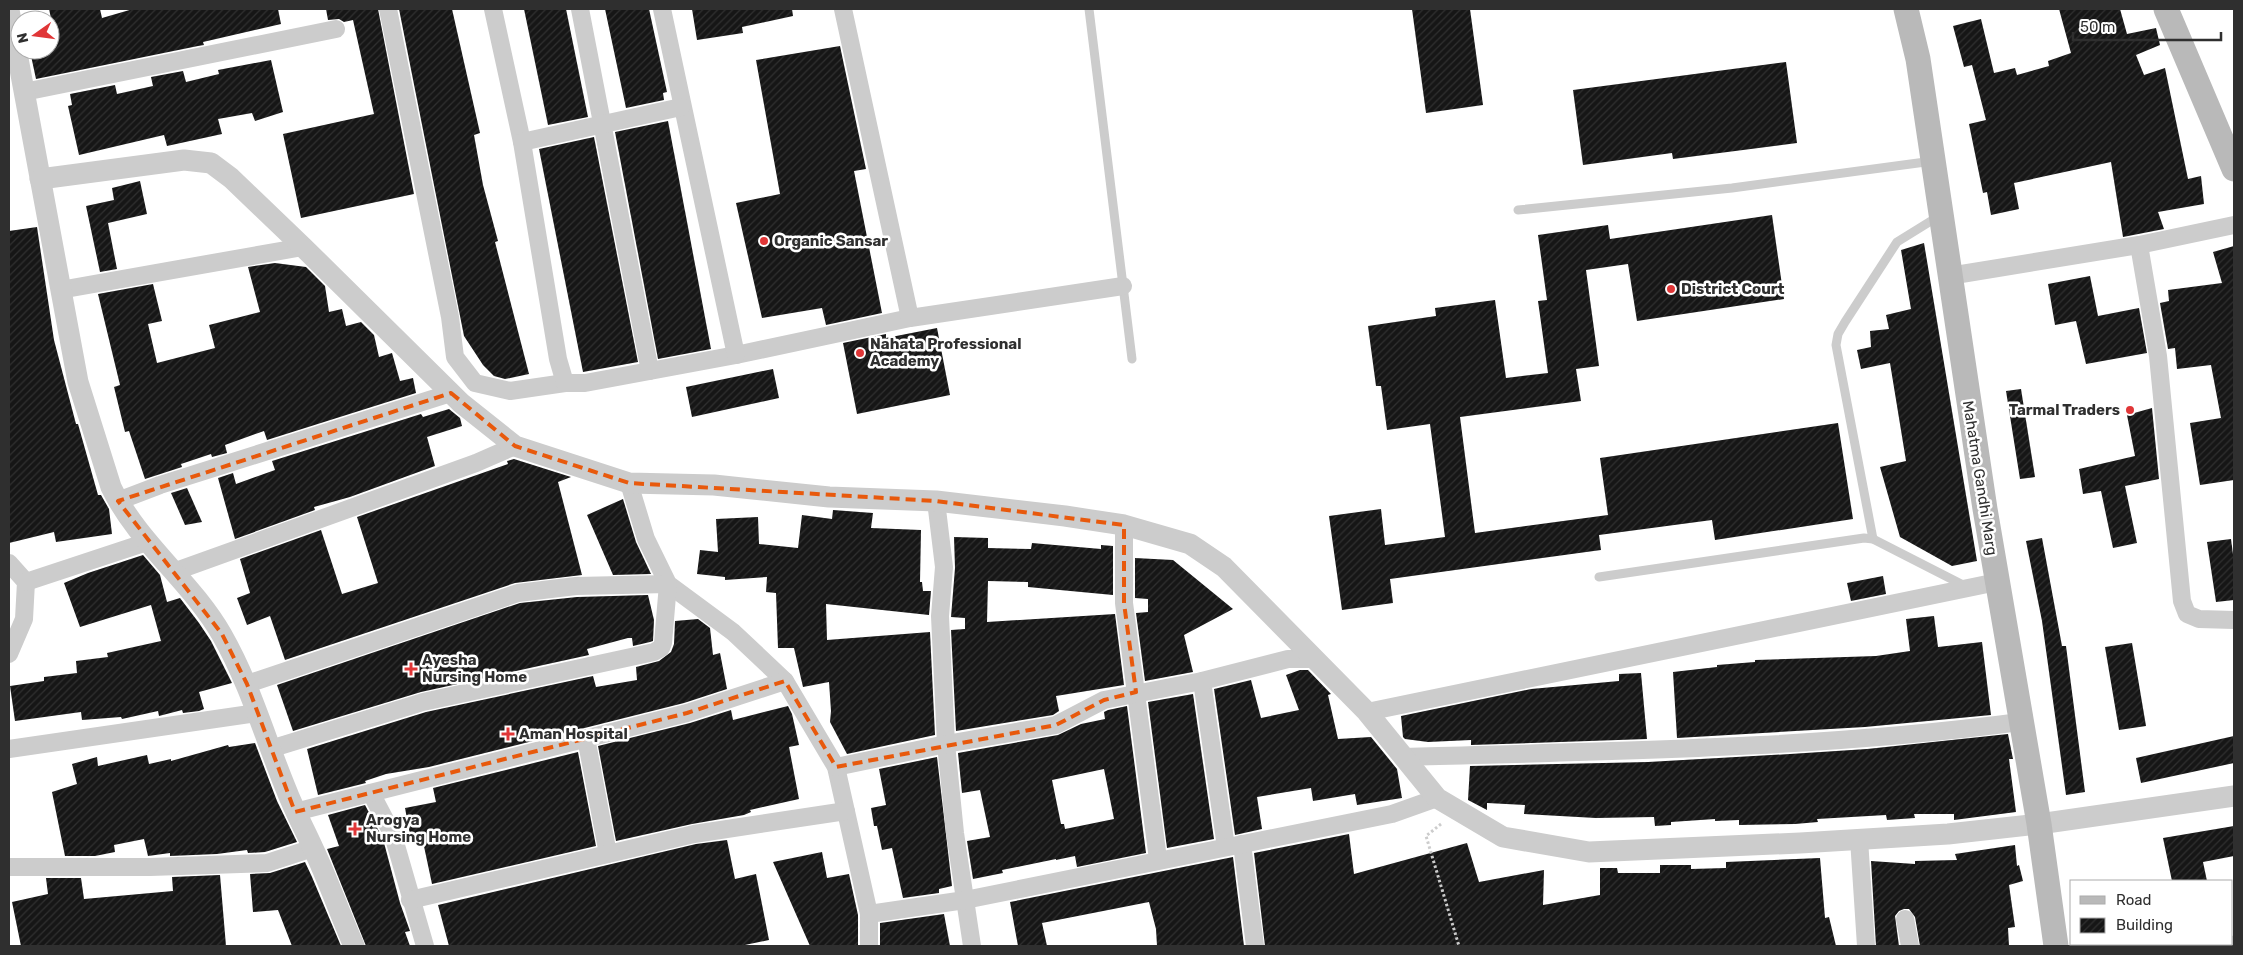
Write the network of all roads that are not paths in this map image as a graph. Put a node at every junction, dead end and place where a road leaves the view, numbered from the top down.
1 (388, 9) edge
2 (493, 9) edge
3 (580, 9) edge
4 (662, 9) edge
5 (843, 9) edge
6 (1089, 9) edge
7 (1906, 9) edge
8 (2166, 9) edge
9 (9, 10) edge
10 (336, 29) dead end
11 (24, 92) junction
12 (681, 107) junction
13 (604, 124) junction
14 (522, 142) junction
15 (1933, 161) junction
16 (2234, 169) edge
17 (40, 179) junction
18 (1518, 210) dead end
19 (1940, 215) junction
20 (2234, 225) edge
21 (2139, 246) junction
22 (303, 247) junction
23 (1949, 276) junction
24 (1123, 286) junction
25 (60, 290) junction
26 (910, 318) junction
27 (736, 355) junction
28 (1132, 359) dead end
29 (650, 371) junction
30 (565, 383) junction
31 (451, 394) junction
32 (515, 446) junction
33 (629, 483) junction
34 (118, 501) junction
35 (936, 501) junction
36 (1124, 525) junction
37 (1873, 539) junction
38 (148, 542) junction
39 (9, 563) edge
40 (176, 571) junction
41 (1599, 578) dead end
42 (26, 582) junction
43 (1997, 582) junction
44 (668, 584) junction
45 (1969, 588) junction
46 (2234, 620) edge
47 (9, 654) edge
48 (1315, 658) junction
49 (785, 681) junction
50 (1202, 681) junction
51 (247, 684) junction
52 (1136, 692) junction
53 (1368, 712) junction
54 (257, 713) junction
55 (2020, 722) junction
56 (586, 738) junction
57 (946, 744) junction
58 (9, 748) edge
59 (270, 749) junction
60 (1404, 757) junction
61 (836, 767) junction
62 (371, 793) junction
63 (2234, 796) edge
64 (1438, 798) junction
65 (846, 811) junction
66 (295, 812) junction
67 (2039, 824) junction
68 (1859, 839) junction
69 (1234, 846) junction
70 (313, 848) junction
71 (608, 854) junction
72 (1158, 860) junction
73 (9, 867) edge
74 (410, 900) junction
75 (965, 900) junction
76 (869, 914) junction
77 (1905, 919) dead end
78 (354, 946) edge
79 (425, 946) edge
80 (869, 946) edge
81 (972, 946) edge
82 (1255, 946) edge
83 (1866, 946) edge
84 (1910, 946) edge
85 (2056, 946) edge

1 - 30 street
2 - 14 street
3 - 13 street
4 - 12 street
5 - 26 street
6 - 24 lane
7 - 15 main road, Mahatma Gandhi Marg
8 - 16 main road
9 - 11 street
10 - 11 street
11 - 17 street
12 - 13 street
12 - 27 street
13 - 14 street
13 - 29 street
14 - 30 street
15 - 18 lane
15 - 19 main road, Mahatma Gandhi Marg
17 - 22 street
17 - 25 street
19 - 23 main road, Mahatma Gandhi Marg
19 - 37 lane
20 - 21 street
21 - 23 street
21 - 46 street
22 - 25 street
22 - 31 street
23 - 43 main road, Mahatma Gandhi Marg
24 - 26 street
24 - 28 lane
25 - 34 street
26 - 27 street
27 - 29 street
29 - 30 street
31 - 32 street
31 - 34 street
32 - 33 street
32 - 40 street
33 - 35 street
33 - 44 street
34 - 38 street
35 - 36 street
35 - 57 street
36 - 48 street
36 - 52 street
37 - 41 lane
37 - 45 lane
38 - 40 street
38 - 42 street
39 - 42 street
40 - 51 street
42 - 47 street
43 - 45 street
43 - 55 main road, Mahatma Gandhi Marg
44 - 49 street
44 - 51 street
44 - 59 street
45 - 53 street
48 - 50 street
48 - 53 street
49 - 56 street
49 - 61 street
50 - 52 street
50 - 69 street
51 - 54 street
52 - 57 street
52 - 72 street
53 - 60 street
54 - 58 street
54 - 59 street
55 - 60 street
55 - 67 main road, Mahatma Gandhi Marg
56 - 62 street
56 - 71 street
57 - 61 street
57 - 75 street
59 - 66 street
60 - 64 street
61 - 65 street
62 - 66 street
62 - 74 street
63 - 67 street
64 - 68 street
64 - 69 street
65 - 71 street
65 - 76 street
66 - 70 street
67 - 68 street
67 - 85 main road, Mahatma Gandhi Marg
68 - 83 street
69 - 72 street
69 - 82 street
70 - 73 street
70 - 78 street
71 - 74 street
72 - 75 street
74 - 79 street
75 - 76 street
75 - 81 street
76 - 80 street
77 - 84 street

